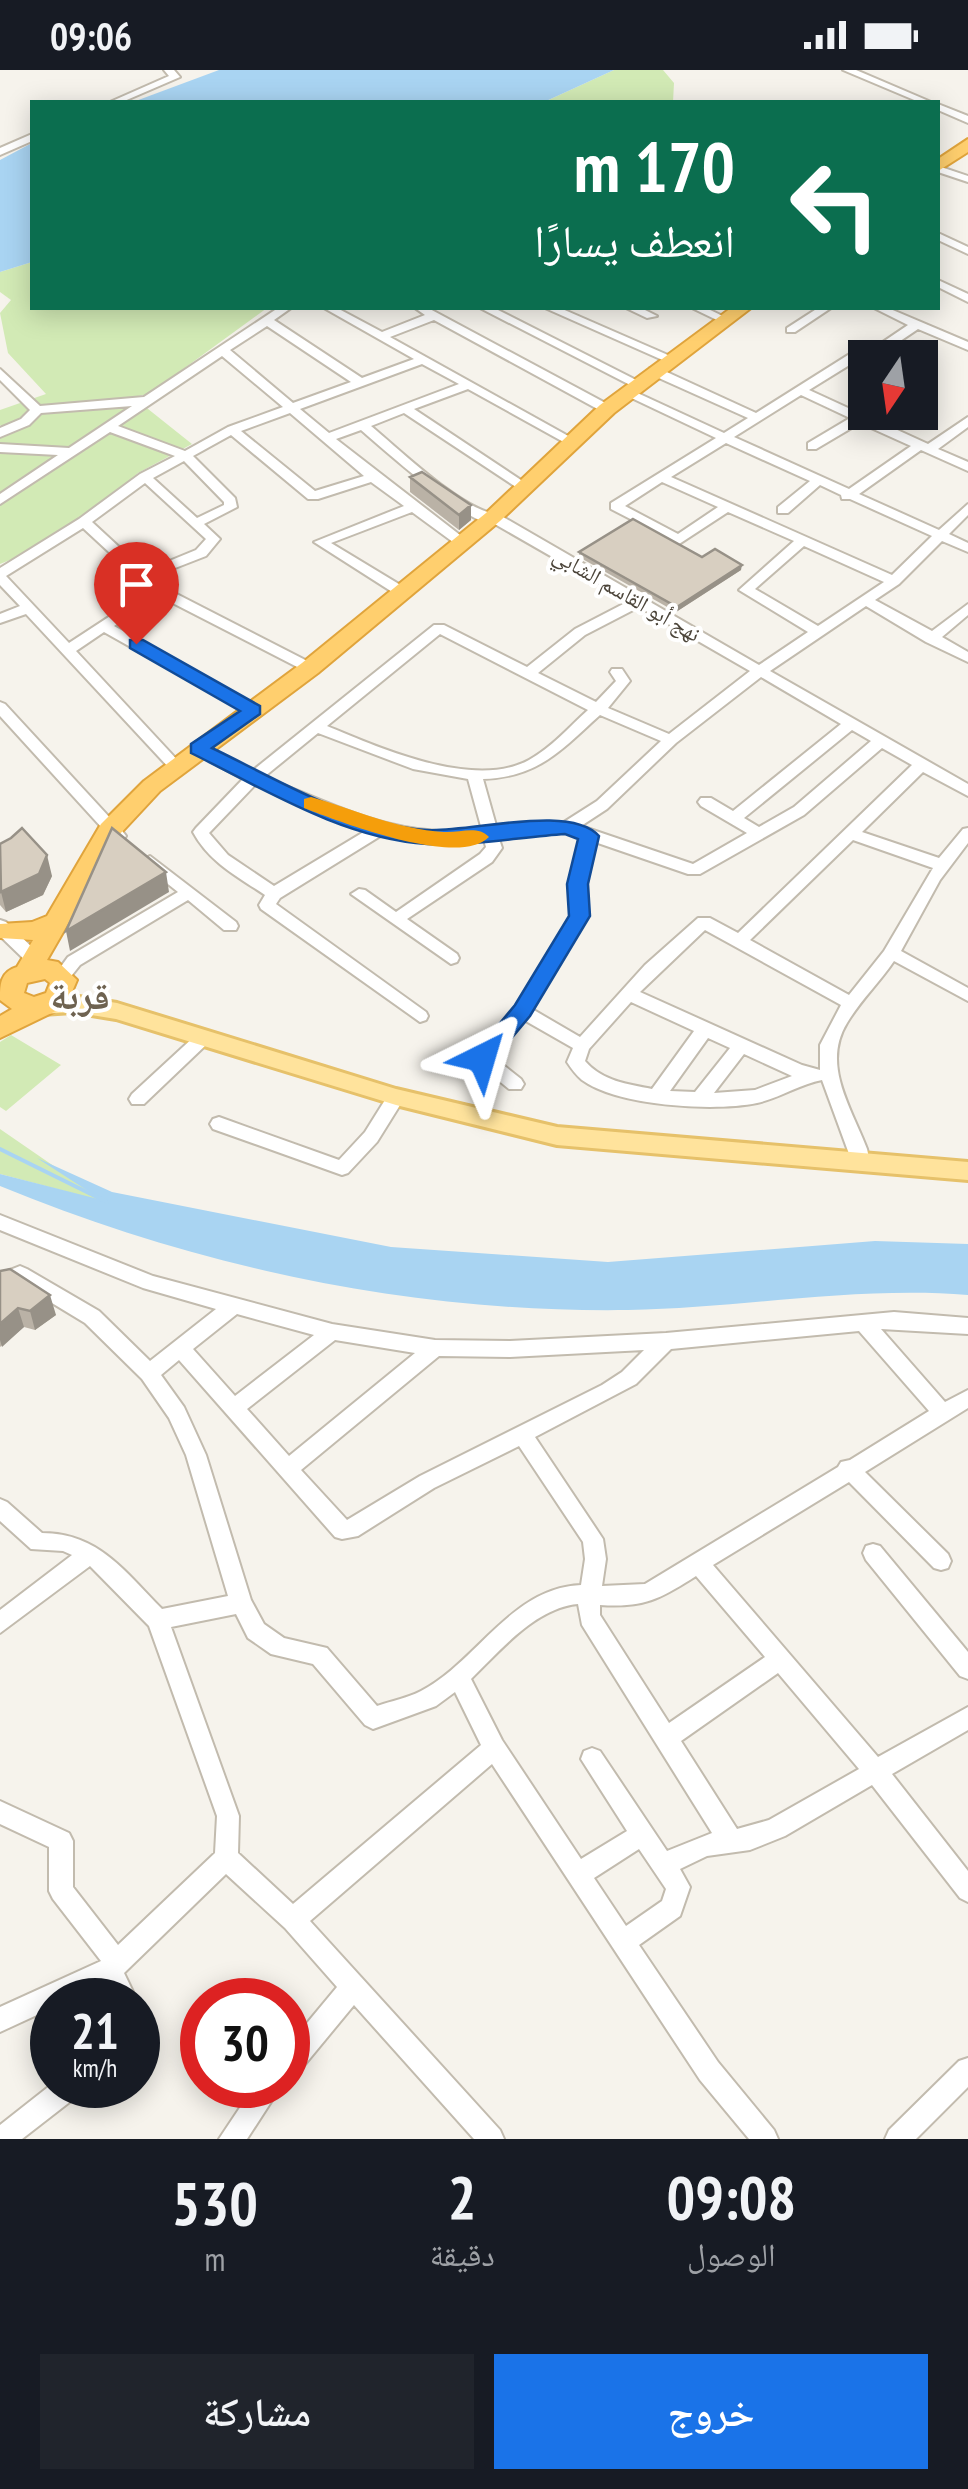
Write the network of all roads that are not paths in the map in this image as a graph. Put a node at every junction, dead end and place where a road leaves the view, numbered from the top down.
1 (169, 70) edge
2 (848, 70) edge
3 (120, 100) edge
4 (921, 100) edge
5 (940, 108) edge
6 (968, 120) edge
7 (30, 138) edge
8 (968, 144) edge
9 (0, 152) edge
10 (940, 166) edge
11 (940, 169) edge
12 (968, 179) edge
13 (940, 237) edge
14 (968, 239) edge
15 (950, 243) junction
16 (968, 251) edge
17 (940, 283) edge
18 (968, 283) edge
19 (951, 290) junction
20 (940, 295) edge
21 (968, 299) edge
22 (281, 310) edge
23 (332, 310) edge
24 (424, 310) edge
25 (491, 310) edge
26 (554, 310) edge
27 (637, 310) edge
28 (823, 310) edge
29 (884, 310) edge
30 (907, 310) edge
31 (734, 314) edge
32 (896, 315) junction
33 (434, 316) junction
34 (652, 316) dead end
35 (266, 320) junction
36 (917, 324) junction
37 (791, 330) dead end
38 (380, 338) junction
39 (899, 340) edge
40 (968, 346) edge
41 (221, 349) junction
42 (420, 360) junction
43 (848, 361) edge
44 (0, 373) edge
45 (647, 377) junction
46 (359, 382) junction
47 (468, 384) junction
48 (7, 388) edge
49 (804, 392) junction
50 (146, 401) junction
51 (296, 408) junction
52 (404, 408) junction
53 (607, 409) junction
54 (848, 409) edge
55 (37, 410) junction
56 (758, 418) junction
57 (968, 421) edge
58 (361, 424) junction
59 (848, 424) edge
60 (109, 427) junction
61 (232, 430) junction
62 (892, 430) edge
63 (0, 433) edge
64 (328, 438) junction
65 (724, 438) junction
66 (573, 442) junction
67 (812, 446) dead end
68 (925, 447) junction
69 (0, 448) edge
70 (71, 452) junction
71 (185, 456) junction
72 (968, 467) edge
73 (660, 477) junction
74 (145, 478) junction
75 (373, 478) junction
76 (816, 482) junction
77 (525, 489) junction
78 (847, 496) junction
79 (0, 500) edge
80 (413, 507) junction
81 (968, 508) edge
82 (724, 509) junction
83 (782, 510) dead end
84 (490, 519) junction
85 (84, 522) junction
86 (196, 523) junction
87 (938, 536) junction
88 (462, 542) junction
89 (801, 542) junction
90 (968, 548) edge
91 (0, 576) edge
92 (143, 576) junction
93 (894, 581) junction
94 (158, 590) junction
95 (402, 592) junction
96 (866, 600) junction
97 (640, 601) junction
98 (28, 608) junction
99 (968, 608) edge
100 (0, 618) edge
101 (107, 628) junction
102 (820, 633) junction
103 (931, 639) junction
104 (67, 651) junction
105 (968, 658) edge
106 (310, 668) junction
107 (761, 670) junction
108 (618, 672) dead end
109 (529, 673) junction
110 (0, 707) edge
111 (598, 709) junction
112 (254, 710) junction
113 (851, 724) junction
114 (316, 728) junction
115 (671, 740) junction
116 (879, 742) junction
117 (198, 749) junction
118 (921, 765) junction
119 (176, 767) junction
120 (474, 772) junction
121 (253, 778) junction
122 (968, 792) edge
123 (706, 802) dead end
124 (734, 818) junction
125 (568, 827) junction
126 (380, 829) junction
127 (110, 830) junction
128 (849, 833) junction
129 (968, 833) edge
130 (760, 834) junction
131 (493, 836) junction
132 (589, 836) junction
133 (939, 864) junction
134 (186, 894) junction
135 (274, 894) junction
136 (359, 894) dead end
137 (396, 920) junction
138 (230, 926) dead end
139 (54, 928) junction
140 (2, 929) edge
141 (741, 940) junction
142 (892, 953) junction
143 (451, 958) dead end
144 (61, 976) junction
145 (18, 978) edge
146 (630, 996) junction
147 (968, 996) edge
148 (854, 1004) junction
149 (40, 1006) junction
150 (522, 1011) junction
151 (420, 1016) dead end
152 (0, 1028) edge
153 (706, 1028) junction
154 (202, 1039) junction
155 (582, 1046) junction
156 (741, 1046) junction
157 (812, 1074) junction
158 (832, 1077) junction
159 (514, 1084) dead end
160 (656, 1097) junction
161 (396, 1098) junction
162 (700, 1098) junction
163 (138, 1099) dead end
164 (218, 1124) dead end
165 (859, 1156) junction
166 (968, 1158) edge
167 (968, 1170) edge
168 (0, 1222) edge
169 (0, 1282) edge
170 (233, 1306) junction
171 (863, 1322) junction
172 (968, 1326) edge
173 (332, 1332) junction
174 (666, 1341) junction
175 (180, 1348) junction
176 (435, 1348) junction
177 (149, 1372) junction
178 (966, 1401) edge
179 (233, 1409) junction
180 (942, 1412) junction
181 (522, 1434) junction
182 (848, 1468) junction
183 (286, 1470) junction
184 (0, 1508) edge
185 (91, 1553) junction
186 (874, 1554) dead end
187 (941, 1562) dead end
188 (700, 1565) junction
189 (587, 1596) junction
190 (241, 1602) junction
191 (158, 1620) junction
192 (0, 1623) edge
193 (777, 1661) junction
194 (968, 1669) edge
195 (458, 1676) junction
196 (968, 1718) edge
197 (668, 1736) junction
198 (494, 1748) junction
199 (592, 1759) dead end
200 (876, 1772) junction
201 (0, 1812) edge
202 (642, 1834) junction
203 (731, 1841) junction
204 (226, 1858) junction
205 (663, 1865) junction
206 (578, 1874) junction
207 (968, 1890) edge
208 (293, 1920) junction
209 (624, 1942) junction
210 (113, 1966) junction
211 (117, 1978) edge
212 (354, 1986) junction
213 (0, 2020) edge
214 (310, 2038) edge
215 (964, 2082) edge
216 (42, 2108) edge
217 (254, 2108) edge
218 (2, 2139) edge
219 (232, 2139) edge
220 (491, 2139) edge
221 (765, 2139) edge
222 (898, 2139) edge

1 - 3 street
2 - 4 street
5 - 6 street
7 - 9 street
8 - 10 highway
11 - 12 street
13 - 15 street
14 - 15 street
15 - 16 street
17 - 19 street
18 - 19 street
19 - 20 street
19 - 21 street
22 - 35 street
23 - 38 street
24 - 33 street
25 - 45 street
26 - 45 street
27 - 34 street
28 - 37 street
29 - 32 street
30 - 32 street
31 - 45 highway
32 - 36 street
33 - 38 street
33 - 53 street
35 - 41 street
35 - 46 street
36 - 39 street
36 - 40 street
38 - 42 street
41 - 50 street
41 - 51 street
42 - 46 street
42 - 47 street
43 - 49 street
44 - 48 street
45 - 53 highway
45 - 56 street
45 - 65 street
46 - 51 street
47 - 52 street
47 - 66 street
48 - 55 street
49 - 54 street
49 - 56 street
50 - 55 street
50 - 60 street
51 - 61 street
51 - 64 street
52 - 58 street
52 - 77 street
53 - 66 highway
55 - 63 street
56 - 65 street
57 - 68 street
58 - 64 street
58 - 84 street, نهج أبو القاسم الشابي
59 - 67 street
60 - 70 street
60 - 71 street
61 - 71 street
61 - 75 street
62 - 68 street
64 - 75 street
65 - 73 street
65 - 76 street
66 - 77 highway
68 - 72 street
68 - 78 street
69 - 70 street
70 - 79 street
71 - 74 street
71 - 86 street
73 - 82 street
73 - 82 street
74 - 85 street
74 - 86 street
75 - 80 street
76 - 78 street
76 - 83 street
77 - 84 highway
78 - 87 street
80 - 88 street
80 - 95 street
81 - 87 street
82 - 89 street
84 - 88 highway
84 - 97 street, نهج أبو القاسم الشابي
85 - 91 street
85 - 92 street
86 - 92 street
87 - 90 street
87 - 93 street
88 - 95 highway
89 - 93 street
89 - 102 street
91 - 98 street
92 - 94 street
93 - 96 street
94 - 101 street
94 - 106 street
95 - 106 highway
96 - 102 street
96 - 103 street
97 - 107 street, نهج أبو القاسم الشابي
97 - 109 street
98 - 100 street
98 - 104 street
99 - 103 street
101 - 104 street
101 - 112 street
102 - 107 street
103 - 105 street
104 - 119 street
106 - 112 highway
107 - 113 street, نهج أبو القاسم الشابي
107 - 115 street
108 - 111 street
109 - 111 street
109 - 114 street
110 - 127 street
111 - 115 street
111 - 120 street
112 - 117 highway
113 - 116 street, نهج أبو القاسم الشابي
113 - 124 street
114 - 120 street
114 - 121 street
115 - 125 street
116 - 118 street, نهج أبو القاسم الشابي
116 - 130 street
117 - 119 highway
117 - 121 street
118 - 122 street, نهج أبو القاسم الشابي
118 - 128 street
119 - 127 highway
120 - 131 street
121 - 126 street
121 - 135 street
123 - 124 street
124 - 130 street
125 - 131 street
125 - 132 street
126 - 131 street
126 - 135 street
127 - 134 street
127 - 139 highway
128 - 133 street
128 - 141 street
129 - 133 street
130 - 132 street
131 - 137 street
132 - 150 street
133 - 142 street
134 - 138 street
134 - 144 street
135 - 151 street
136 - 137 street
137 - 143 street
139 - 140 highway
139 - 144 highway
139 - 145 highway
140 - 145 street
141 - 146 street
141 - 148 street
142 - 147 street
142 - 148 street
144 - 145 highway
144 - 149 highway
144 - 165 main road
145 - 149 highway
146 - 153 street
146 - 155 street
148 - 158 street
149 - 152 highway
149 - 154 main road
150 - 155 street
150 - 159 street
153 - 156 street
153 - 160 street
154 - 161 main road
154 - 163 street
155 - 160 street
156 - 157 street
156 - 162 street
157 - 158 street
157 - 162 street
158 - 165 street
160 - 162 street
161 - 164 street
161 - 165 main road
165 - 166 main road
165 - 167 main road
168 - 170 street
169 - 177 street
170 - 173 street
170 - 175 street
171 - 172 street
171 - 174 street
171 - 180 street
173 - 176 street
173 - 179 street
174 - 176 street
174 - 181 street
175 - 177 street
175 - 179 street
176 - 183 street
177 - 190 street
178 - 180 street
179 - 183 street
180 - 182 street
181 - 183 street
181 - 189 street
182 - 187 street
182 - 188 street
184 - 185 street
185 - 191 street
185 - 192 street
186 - 194 street
188 - 189 street
188 - 193 street
189 - 195 street
189 - 197 street
190 - 191 street
190 - 195 street
191 - 204 street
193 - 197 street
193 - 200 street
195 - 198 street
196 - 200 street
197 - 203 street
198 - 206 street
198 - 208 street
199 - 202 street
200 - 203 street
200 - 207 street
201 - 210 street
202 - 205 street
202 - 206 street
203 - 205 street
204 - 208 street
204 - 210 street
205 - 209 street
206 - 209 street
208 - 212 street
209 - 221 street
210 - 211 street
210 - 213 street
212 - 214 street
212 - 220 street
215 - 222 street
216 - 218 street
217 - 219 street

